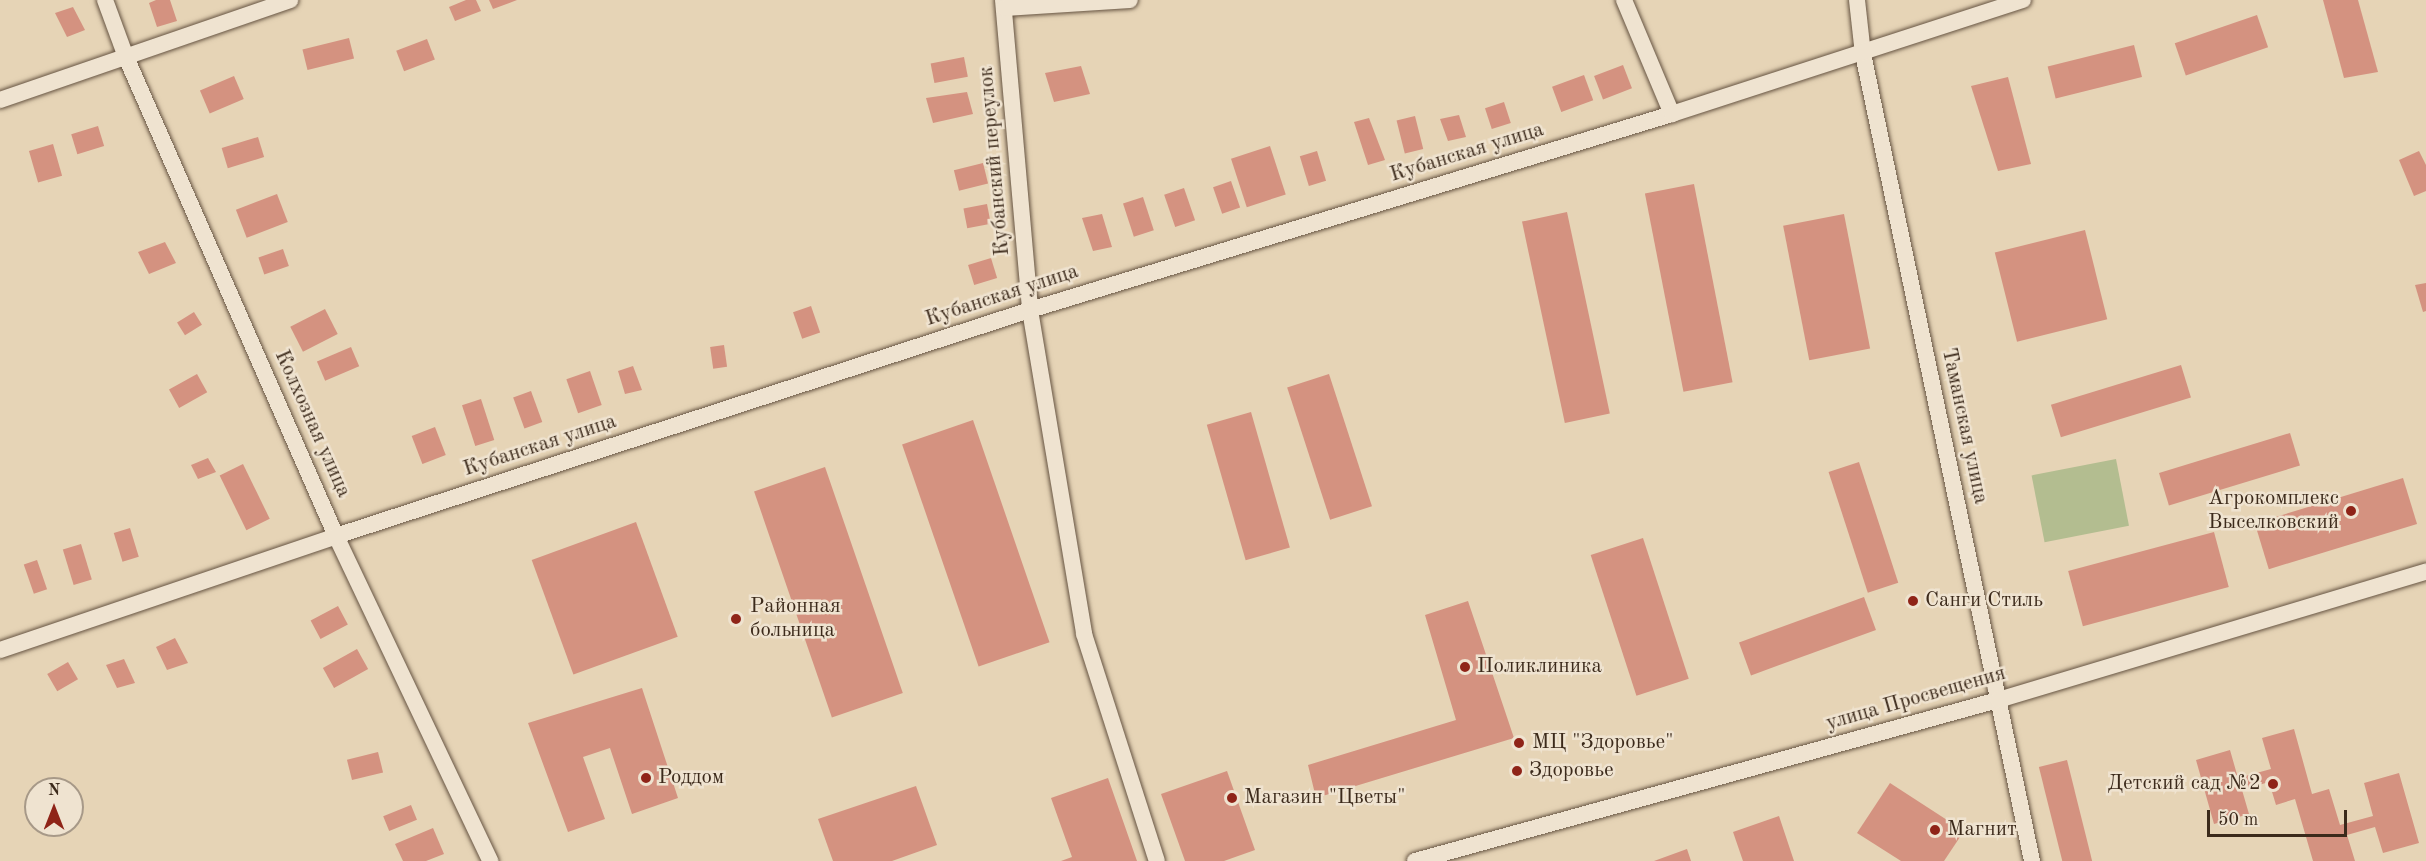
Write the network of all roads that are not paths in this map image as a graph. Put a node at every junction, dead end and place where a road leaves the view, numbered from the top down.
1 (105, 0) edge
2 (290, 0) edge
3 (1130, 0) edge
4 (1624, 0) edge
5 (1857, 0) edge
6 (2023, 0) edge
7 (1004, 4) edge
8 (1863, 54) junction
9 (126, 57) junction
10 (0, 100) edge
11 (1672, 114) junction
12 (1030, 310) junction
13 (336, 536) junction
14 (2425, 574) edge
15 (0, 650) edge
16 (1998, 700) junction
17 (490, 861) edge
18 (1157, 861) edge
19 (1416, 861) edge
20 (2032, 861) edge

1 - 9 street, Колхозная улица
2 - 9 street
3 - 7 street, Кубанский переулок
4 - 11 street
5 - 8 street, Таманская улица
6 - 8 street, Кубанская улица
7 - 12 street, Кубанский переулок
8 - 11 street, Кубанская улица
8 - 16 street, Таманская улица
9 - 10 street
9 - 13 street, Колхозная улица
11 - 12 street, Кубанская улица
12 - 13 street, Кубанская улица
12 - 18 street, Кубанский переулок
13 - 15 street, Кубанская улица
13 - 17 street, Колхозная улица
14 - 16 street, улица Просвещения
16 - 19 street, улица Просвещения
16 - 20 street, Таманская улица

